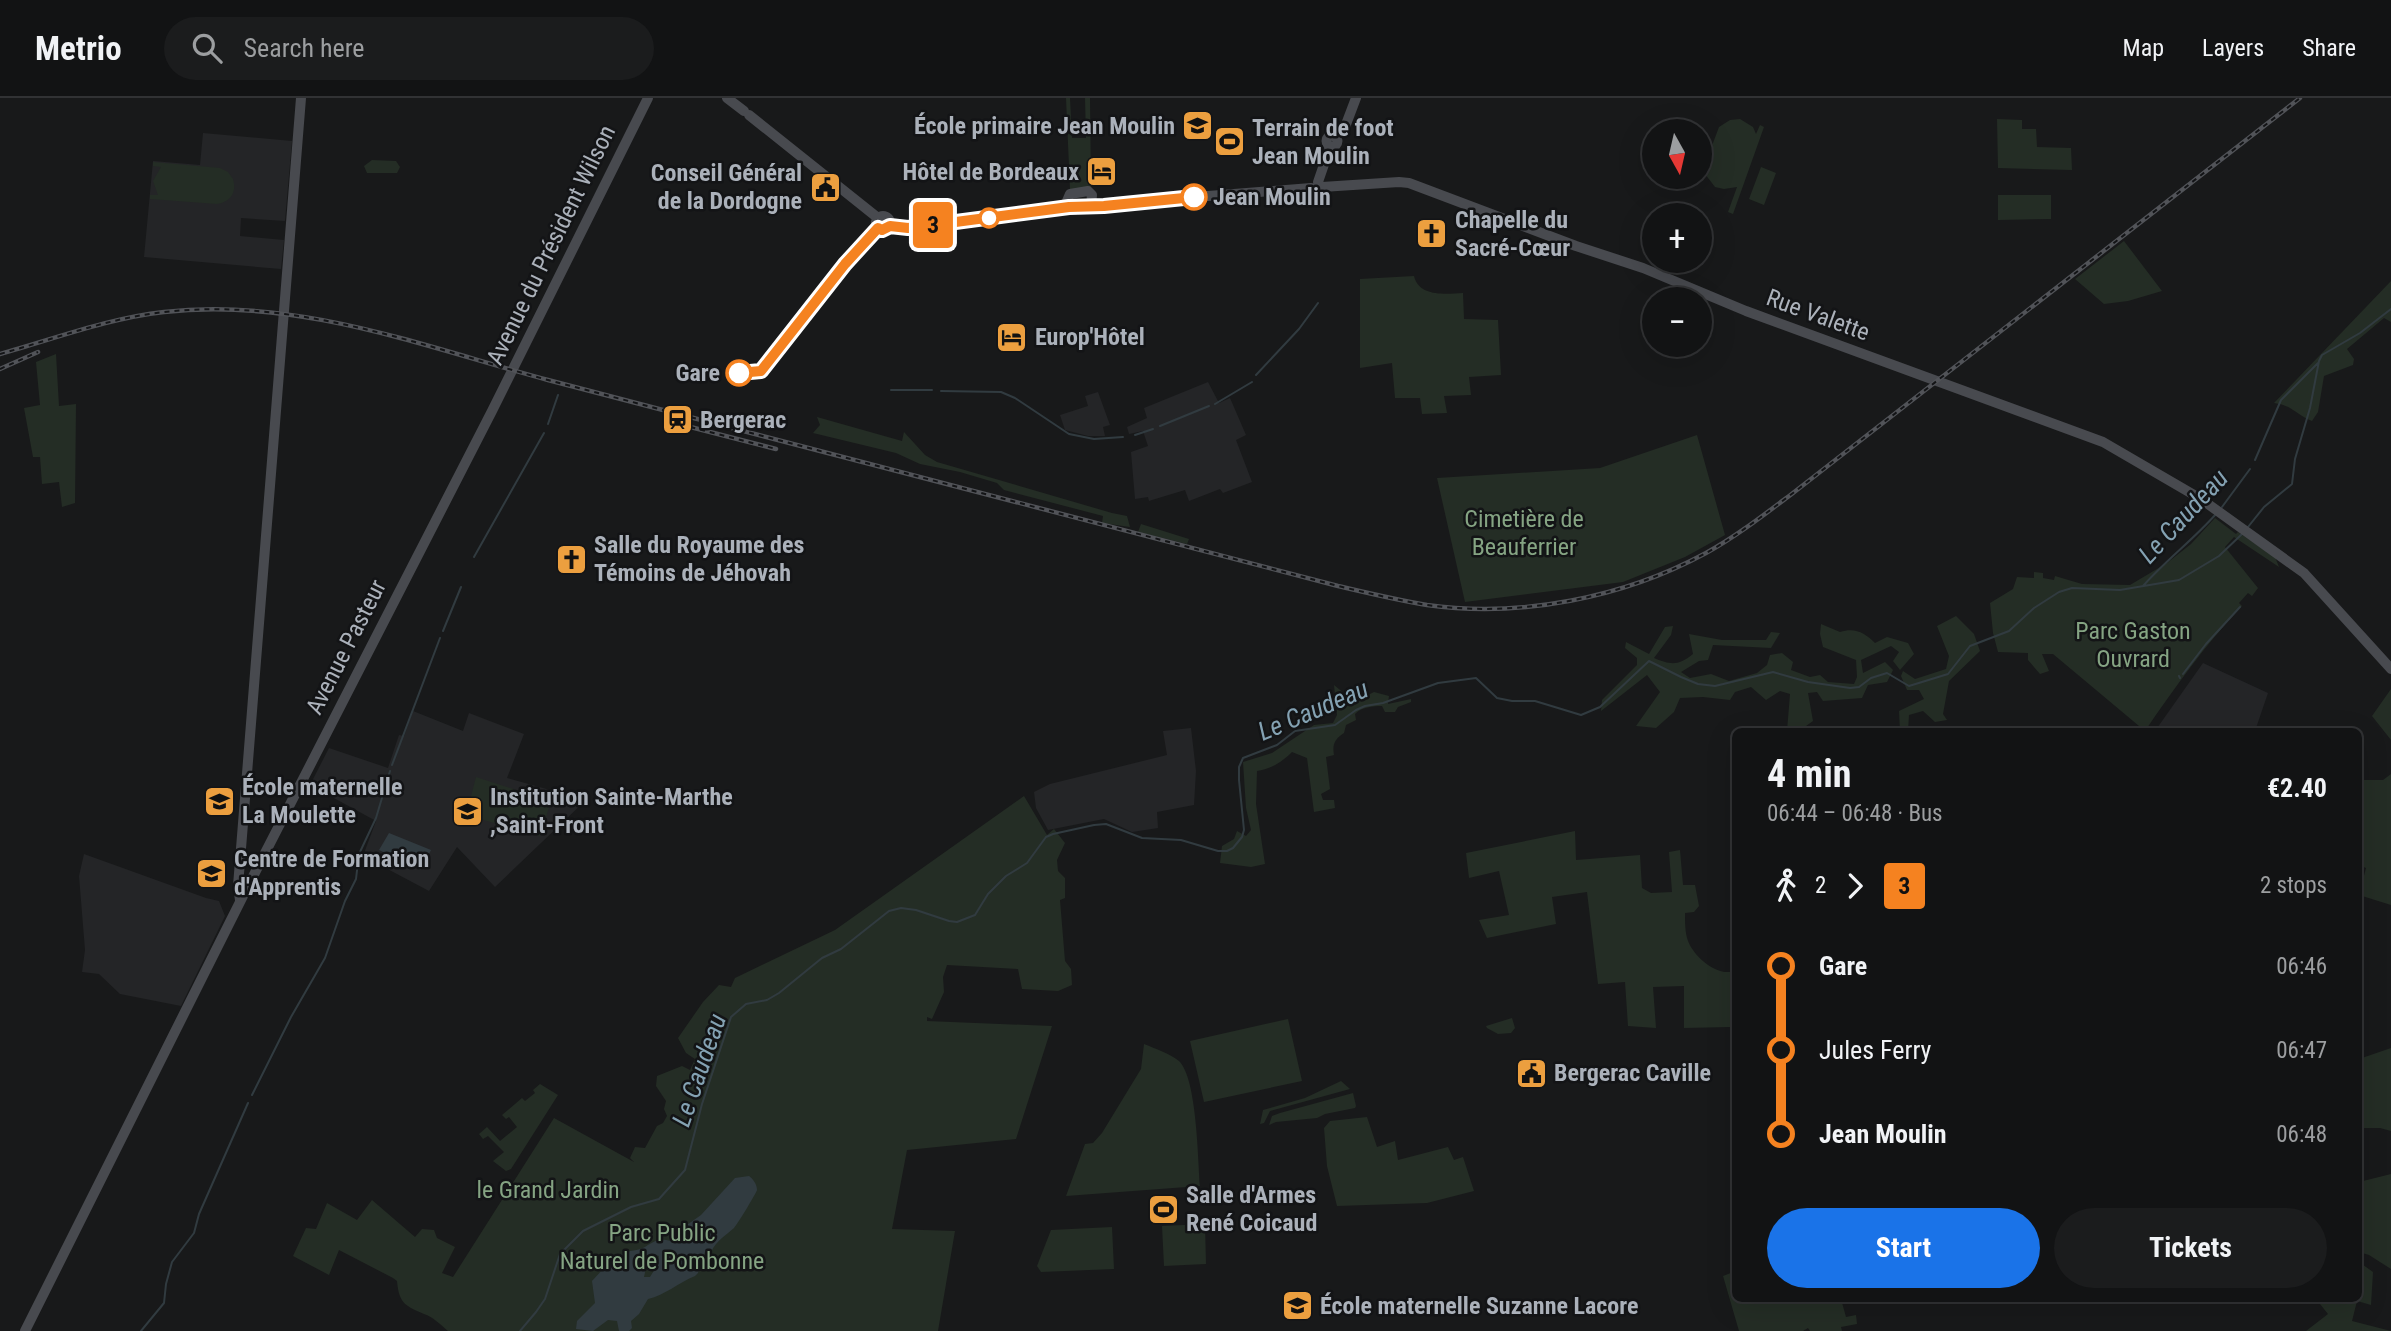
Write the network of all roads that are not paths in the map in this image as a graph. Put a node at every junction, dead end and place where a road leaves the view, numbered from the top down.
1 (302, 98) edge
2 (648, 98) edge
3 (727, 98) edge
4 (1356, 98) edge
5 (1317, 186) junction
6 (1091, 205) junction
7 (1065, 206) junction
8 (492, 411) joint
9 (2391, 669) edge
10 (240, 904) junction
11 (25, 1331) edge

1 - 10 main road
2 - 8 main road, Avenue du Président Wilson
3 - 7 main road
4 - 5 main road
5 - 6 main road
5 - 9 main road, Rue Valette
6 - 7 main road
6 - 7 main road
8 - 10 main road, Avenue Pasteur
10 - 11 main road, Avenue Pasteur

